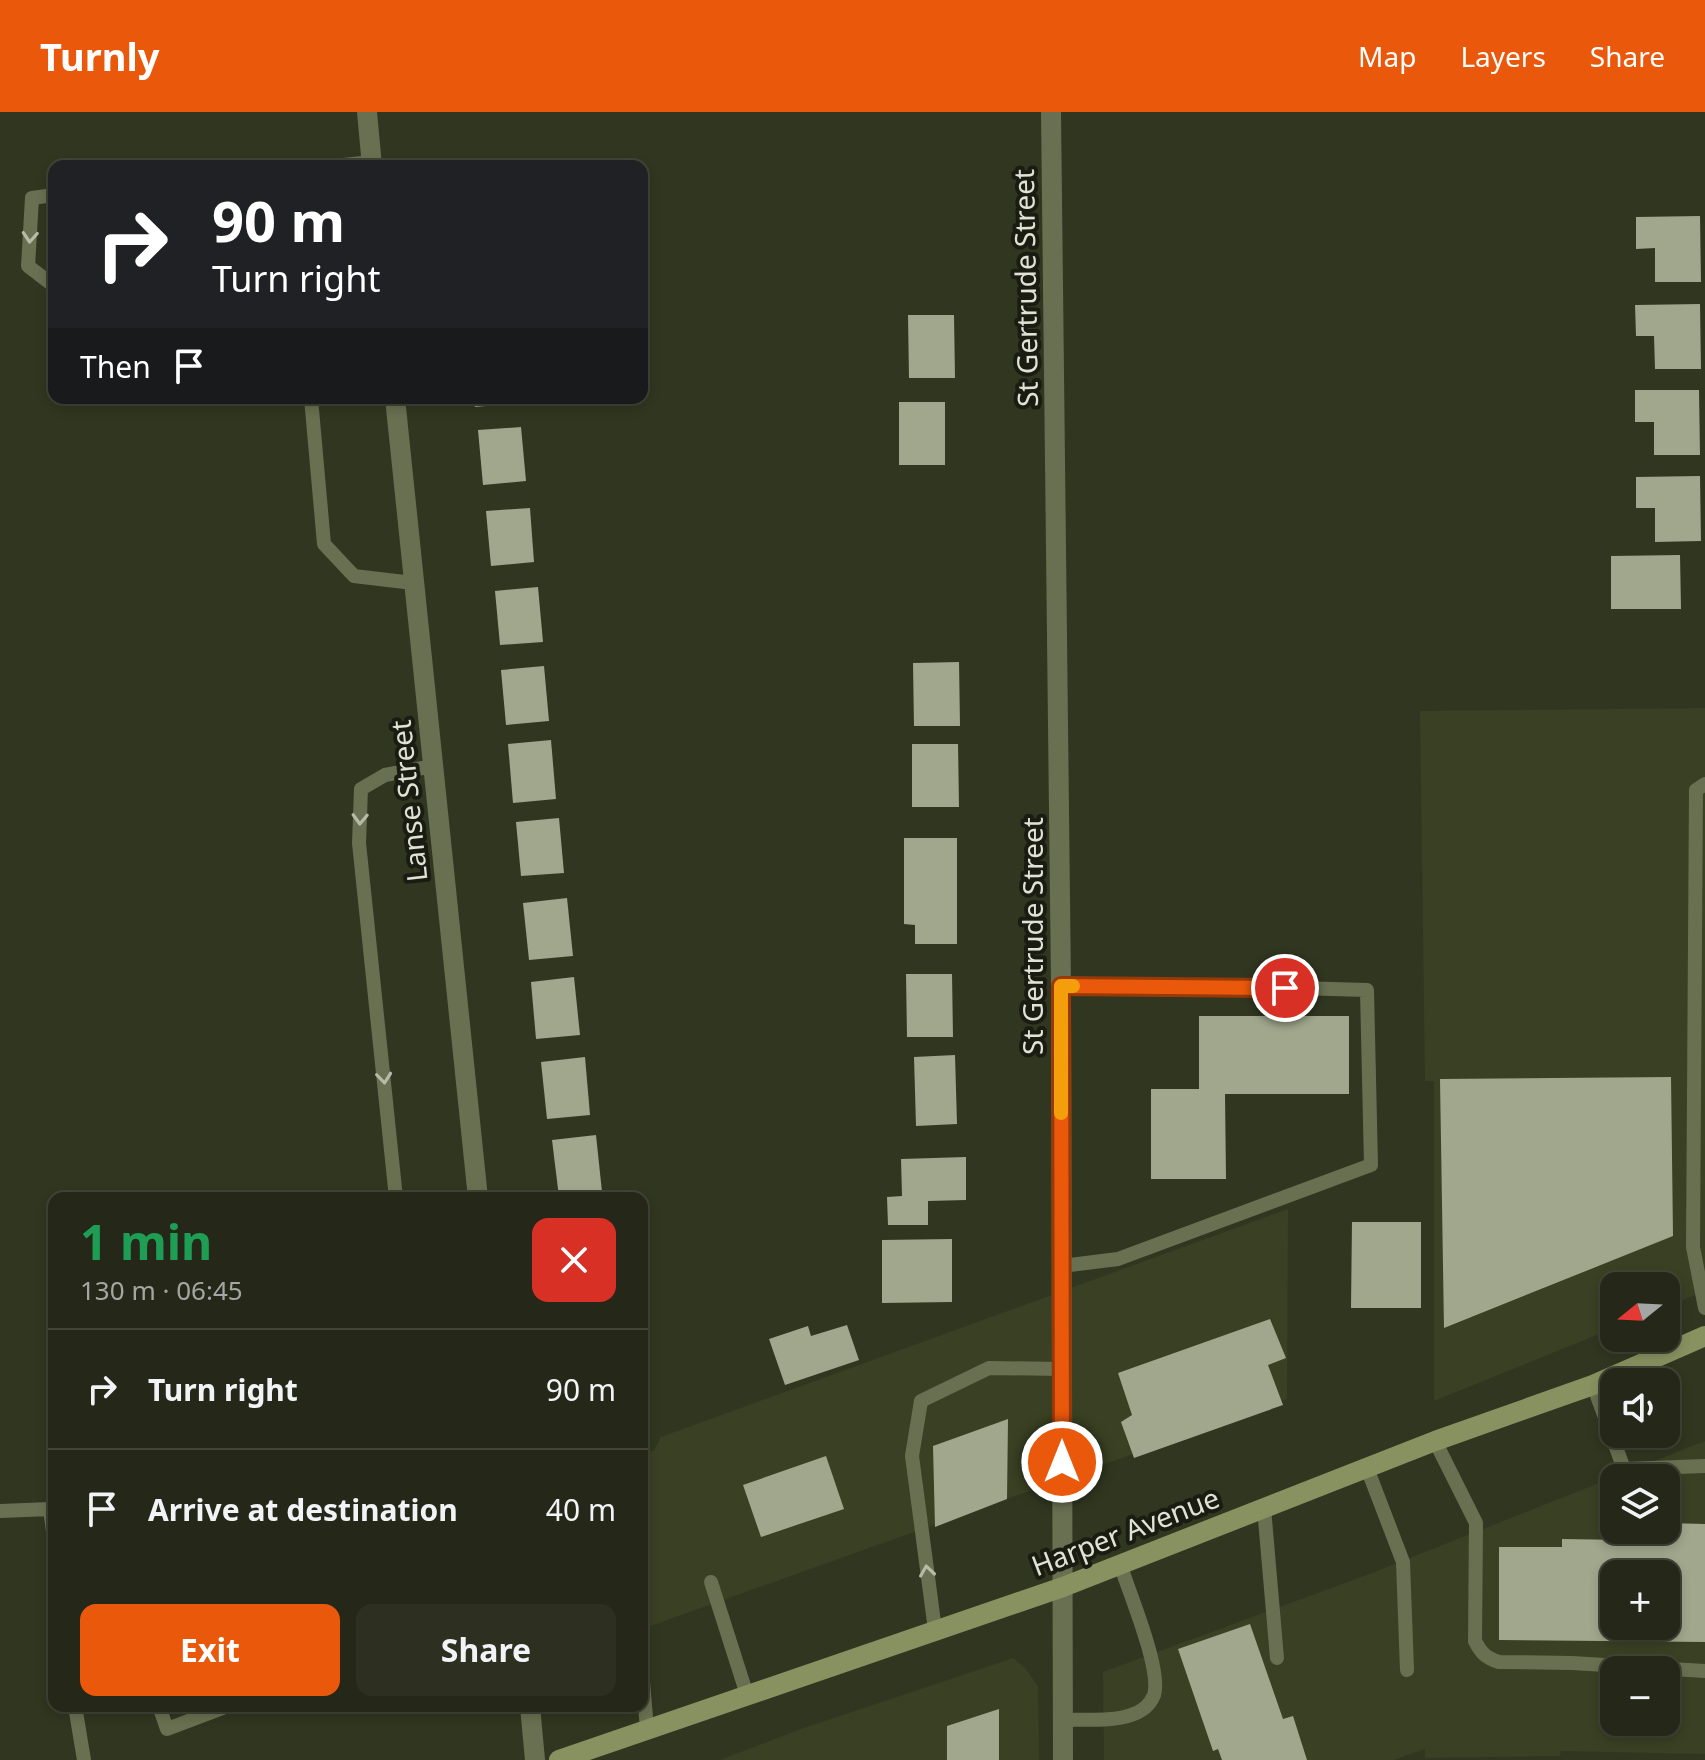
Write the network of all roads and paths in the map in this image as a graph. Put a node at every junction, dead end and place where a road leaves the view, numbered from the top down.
1 (367, 112) edge
2 (1051, 112) edge
3 (372, 160) edge
4 (48, 196) edge
5 (48, 281) edge
6 (312, 404) edge
7 (396, 404) edge
8 (413, 583) junction
9 (433, 766) junction
10 (1705, 784) edge
11 (1061, 986) junction
12 (1700, 1043) edge
13 (395, 1192) edge
14 (477, 1192) edge
15 (1062, 1266) junction
16 (1705, 1308) edge
17 (1705, 1336) edge
18 (1062, 1369) junction
19 (1593, 1385) junction
20 (1435, 1441) junction
21 (1705, 1466) edge
22 (1367, 1468) junction
23 (1264, 1508) junction
24 (48, 1509) edge
25 (0, 1511) edge
26 (1120, 1564) junction
27 (711, 1582) dead end
28 (1063, 1587) junction
29 (935, 1630) junction
30 (1277, 1658) dead end
31 (1407, 1670) dead end
32 (1705, 1671) edge
33 (747, 1695) junction
34 (76, 1712) edge
35 (161, 1712) edge
36 (212, 1712) edge
37 (531, 1712) edge
38 (646, 1712) edge
39 (1063, 1720) junction
40 (647, 1729) junction
41 (84, 1760) edge
42 (535, 1760) edge
43 (559, 1760) edge
44 (1063, 1760) edge

1 - 3 street
2 - 11 street, St Gertrude Street
4 -> 5 lane
6 - 8 lane
7 - 8 street, Lanse Street
8 - 9 street, Lanse Street
9 -> 13 lane
9 - 14 street, Lanse Street
10 - 12 lane
11 - 15 street, St Gertrude Street
11 - 15 lane
12 - 16 lane
15 - 18 street, St Gertrude Street
17 - 19 main road, Harper Avenue
18 - 28 street, St Gertrude Street
29 -> 18 lane
19 - 20 main road, Harper Avenue
19 - 21 lane
20 - 22 main road, Harper Avenue
20 - 32 lane
22 - 23 main road, Harper Avenue
22 - 31 lane
23 - 26 main road, Harper Avenue
23 - 30 lane
24 - 25 lane
26 - 28 main road, Harper Avenue
26 - 39 lane
27 - 33 lane
28 - 29 main road, Harper Avenue
28 - 39 street, St Gertrude Street
29 - 33 main road, Harper Avenue
33 - 40 main road, Harper Avenue
34 - 41 lane
35 - 36 lane
37 - 42 street
38 - 40 lane
39 - 44 street, St Gertrude Street
40 - 43 main road, Harper Avenue

